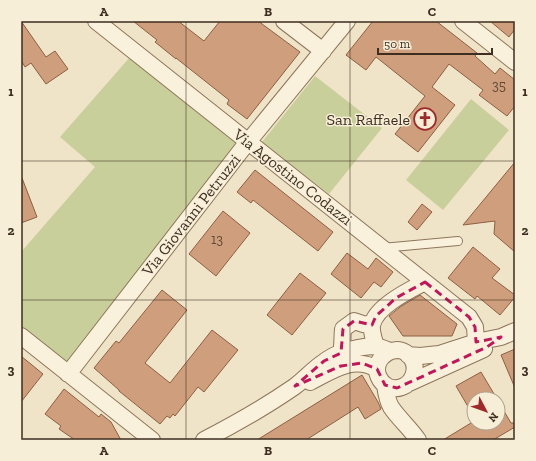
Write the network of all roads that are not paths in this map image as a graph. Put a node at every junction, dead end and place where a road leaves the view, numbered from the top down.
1 (96, 21) edge
2 (284, 21) edge
3 (347, 21) edge
4 (463, 21) edge
5 (323, 51) junction
6 (515, 62) edge
7 (248, 142) junction
8 (458, 240) dead end
9 (382, 248) junction
10 (425, 282) junction
11 (372, 325) junction
12 (508, 334) edge
13 (21, 336) edge
14 (476, 342) junction
15 (384, 349) junction
16 (341, 353) junction
17 (408, 354) junction
18 (377, 368) junction
19 (68, 374) junction
20 (398, 385) junction
21 (295, 386) junction
22 (416, 437) edge
23 (152, 440) edge
24 (204, 440) edge

1 - 7 street, Via Agostino Codazzi
2 - 5 street
3 - 5 street, Via Giovanni Petruzzi
4 - 6 street
5 - 7 street, Via Giovanni Petruzzi
7 - 9 street, Via Agostino Codazzi
7 - 19 street, Via Giovanni Petruzzi
8 - 9 lane
9 - 10 street, Via Agostino Codazzi
10 - 11 street
10 - 14 street, Via Agostino Codazzi
11 - 15 street
11 - 16 street
12 - 14 street
12 - 20 street
13 - 19 street
14 - 17 street
15 - 16 street
15 - 17 street
15 - 18 street
16 - 21 street
17 - 20 street
18 - 20 street
18 - 21 street
19 - 23 street
20 - 22 street
21 - 24 street

